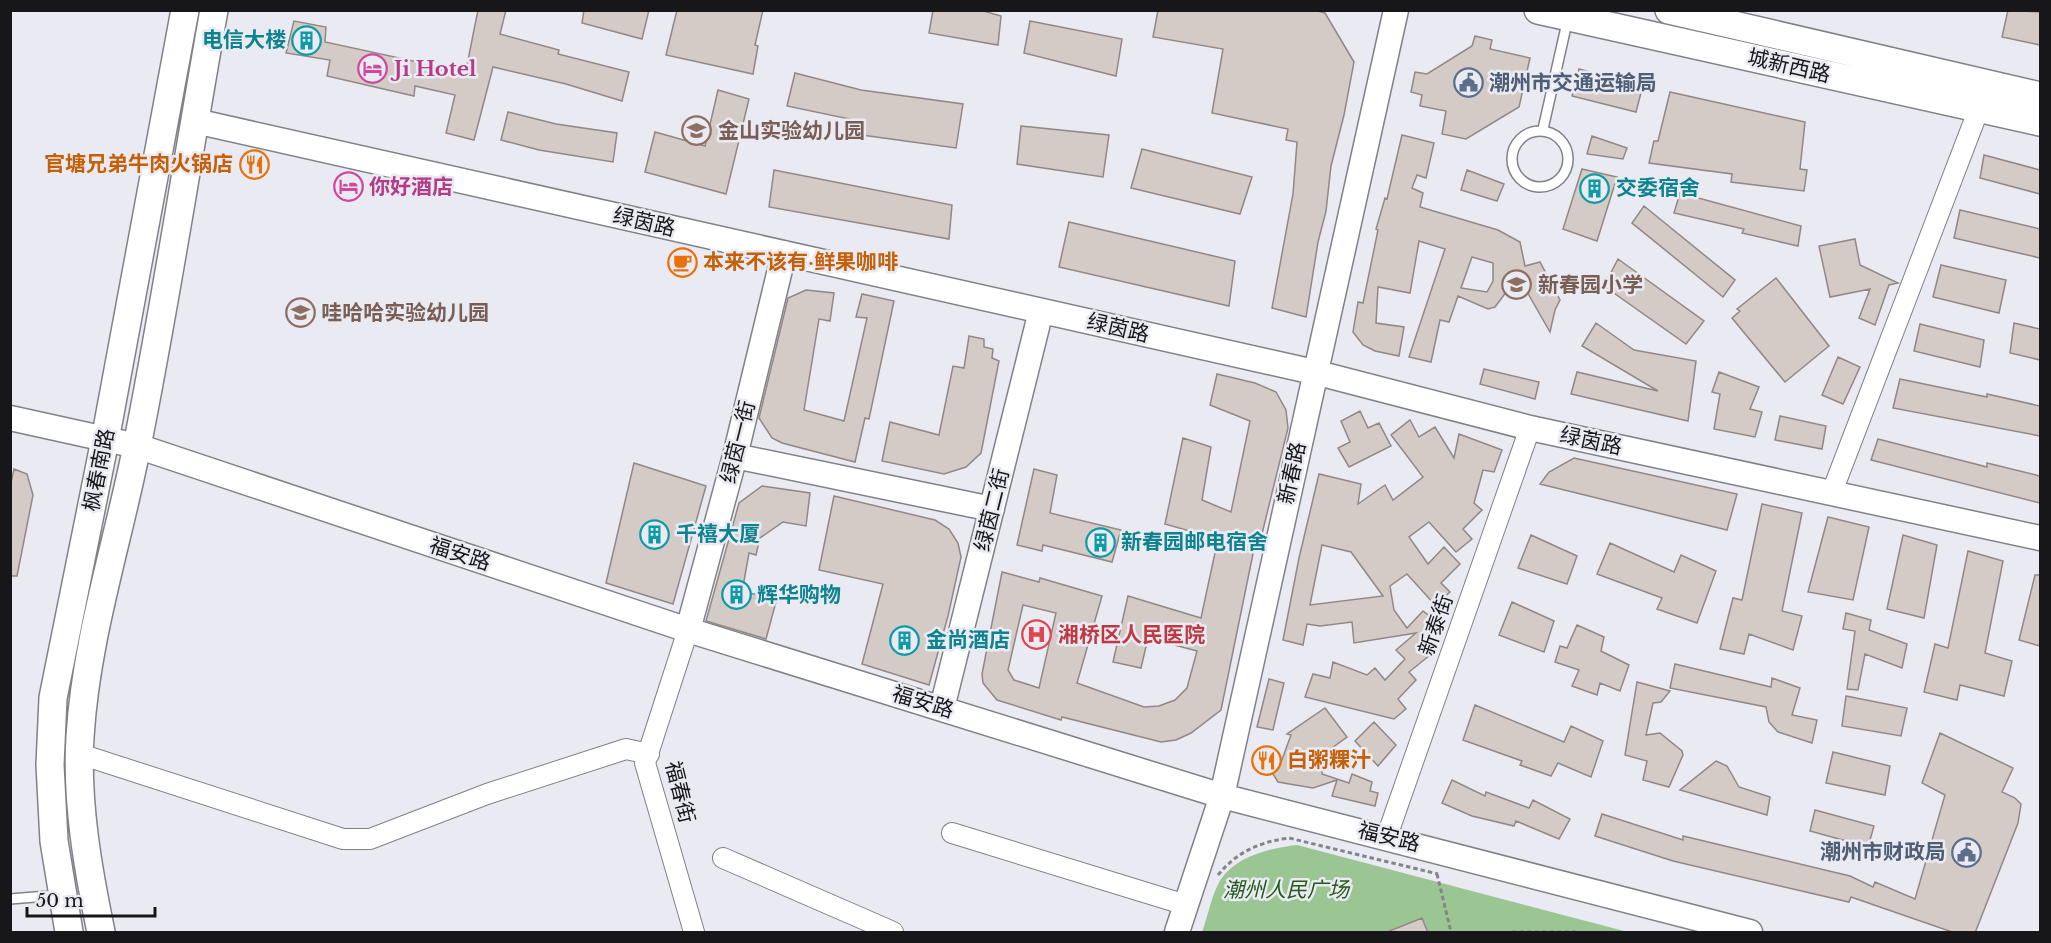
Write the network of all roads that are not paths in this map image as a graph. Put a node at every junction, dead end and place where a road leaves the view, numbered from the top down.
1 (185, 10) edge
2 (214, 10) edge
3 (1396, 10) edge
4 (1538, 10) edge
5 (1669, 10) edge
6 (1568, 17) junction
7 (2040, 96) edge
8 (1983, 97) junction
9 (195, 121) junction
10 (2040, 122) edge
11 (1543, 129) junction
12 (784, 253) junction
13 (1041, 311) junction
14 (1314, 372) junction
15 (10, 418) edge
16 (1530, 429) junction
17 (105, 440) junction
18 (137, 446) junction
19 (735, 456) junction
20 (1832, 492) junction
21 (992, 509) junction
22 (2040, 538) edge
23 (688, 630) junction
24 (942, 708) junction
25 (80, 754) junction
26 (648, 754) junction
27 (1222, 796) junction
28 (952, 833) dead end
29 (1388, 836) junction
30 (723, 858) dead end
31 (61, 894) junction
32 (10, 899) edge
33 (1186, 905) junction
34 (69, 933) edge
35 (101, 933) edge
36 (694, 933) edge
37 (893, 933) edge
38 (1177, 933) edge
39 (1750, 933) edge

1 - 17 main road, 枫春南路
2 - 9 main road, 枫春南路
3 - 14 street, 新春路
4 - 6 main road, 城新西路
5 - 8 main road, 城新西路
6 - 8 main road, 城新西路
6 - 11 lane
7 - 8 main road, 城新西路
8 - 10 main road, 城新西路
8 - 20 street
9 - 12 street, 绿茵路
9 - 18 main road, 枫春南路
11 - 11 lane
12 - 13 street, 绿茵路
12 - 19 street, 绿茵一街
13 - 14 street, 绿茵路
13 - 21 street, 绿茵二街
14 - 16 street, 绿茵路
14 - 27 street, 新春路
15 - 17 street, 福安路
16 - 20 street, 绿茵路
16 - 29 street, 新泰街
17 - 18 street, 福安路
17 - 31 main road, 枫春南路
18 - 23 street, 福安路
18 - 25 main road, 枫春南路
19 - 21 street
19 - 23 street, 绿茵一街
20 - 22 street, 绿茵路
21 - 24 street, 绿茵二街
23 - 24 street, 福安路
23 - 26 street, 福春街
24 - 27 street, 福安路
25 - 26 street
25 - 35 main road, 枫春南路
26 - 36 street, 福春街
27 - 29 street, 福安路
27 - 33 street, 新春路
28 - 33 street
29 - 39 street, 福安路
30 - 37 street
31 - 32 lane
31 - 34 main road, 枫春南路
33 - 38 street, 新春路

